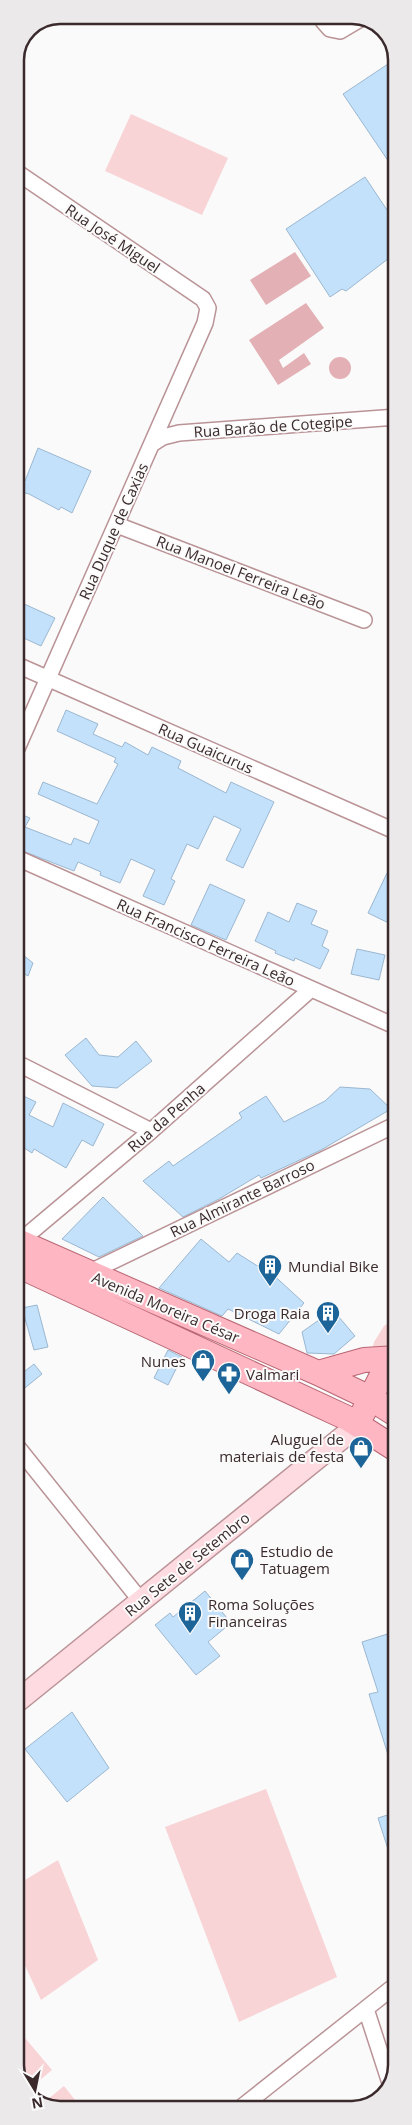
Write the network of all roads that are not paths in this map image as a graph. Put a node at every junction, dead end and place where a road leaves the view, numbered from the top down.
1 (326, 24) edge
2 (352, 24) edge
3 (24, 177) edge
4 (208, 308) joint
5 (388, 418) edge
6 (152, 444) junction
7 (117, 524) junction
8 (364, 620) dead end
9 (24, 668) edge
10 (47, 678) junction
11 (24, 732) edge
12 (388, 828) edge
13 (24, 860) edge
14 (310, 990) junction
15 (388, 1023) edge
16 (24, 1067) edge
17 (388, 1128) edge
18 (151, 1131) junction
19 (24, 1243) edge
20 (24, 1251) edge
21 (24, 1253) edge
22 (88, 1273) junction
23 (388, 1359) edge
24 (388, 1370) edge
25 (318, 1373) junction
26 (370, 1398) junction
27 (388, 1409) edge
28 (358, 1424) junction
29 (388, 1443) edge
30 (24, 1455) edge
31 (141, 1601) junction
32 (24, 1696) edge
33 (388, 1991) edge
34 (366, 2009) junction
35 (387, 2074) edge
36 (249, 2101) edge

1 - 2 street
3 - 4 street, Rua José Miguel
4 - 6 street, Rua Duque de Caxias
5 - 6 street, Rua Barão de Cotegipe
6 - 7 street, Rua Duque de Caxias
7 - 8 street, Rua Manoel Ferreira Leão
7 - 10 street, Rua Duque de Caxias
9 - 10 street, Rua Guaicurus
10 - 11 street, Rua Duque de Caxias
10 - 12 street, Rua Guaicurus
13 - 14 street, Rua Francisco Ferreira Leão
14 - 15 street, Rua Francisco Ferreira Leão
14 - 18 street, Rua da Penha
16 - 18 street
17 - 22 street, Rua Almirante Barroso
18 - 19 street, Rua da Penha
20 - 22 main road, Avenida Moreira César
21 - 28 main road, Avenida Moreira César
22 - 25 main road, Avenida Moreira César
23 - 25 main road
24 - 26 main road
25 - 26 main road, Avenida Moreira César
26 - 27 main road, Avenida Moreira César
26 - 28 main road
28 - 29 main road, Avenida Moreira César
28 - 31 main road, Rua Sete de Setembro
30 - 31 street
31 - 32 main road, Rua Sete de Setembro
33 - 34 street
34 - 35 street
34 - 36 street

